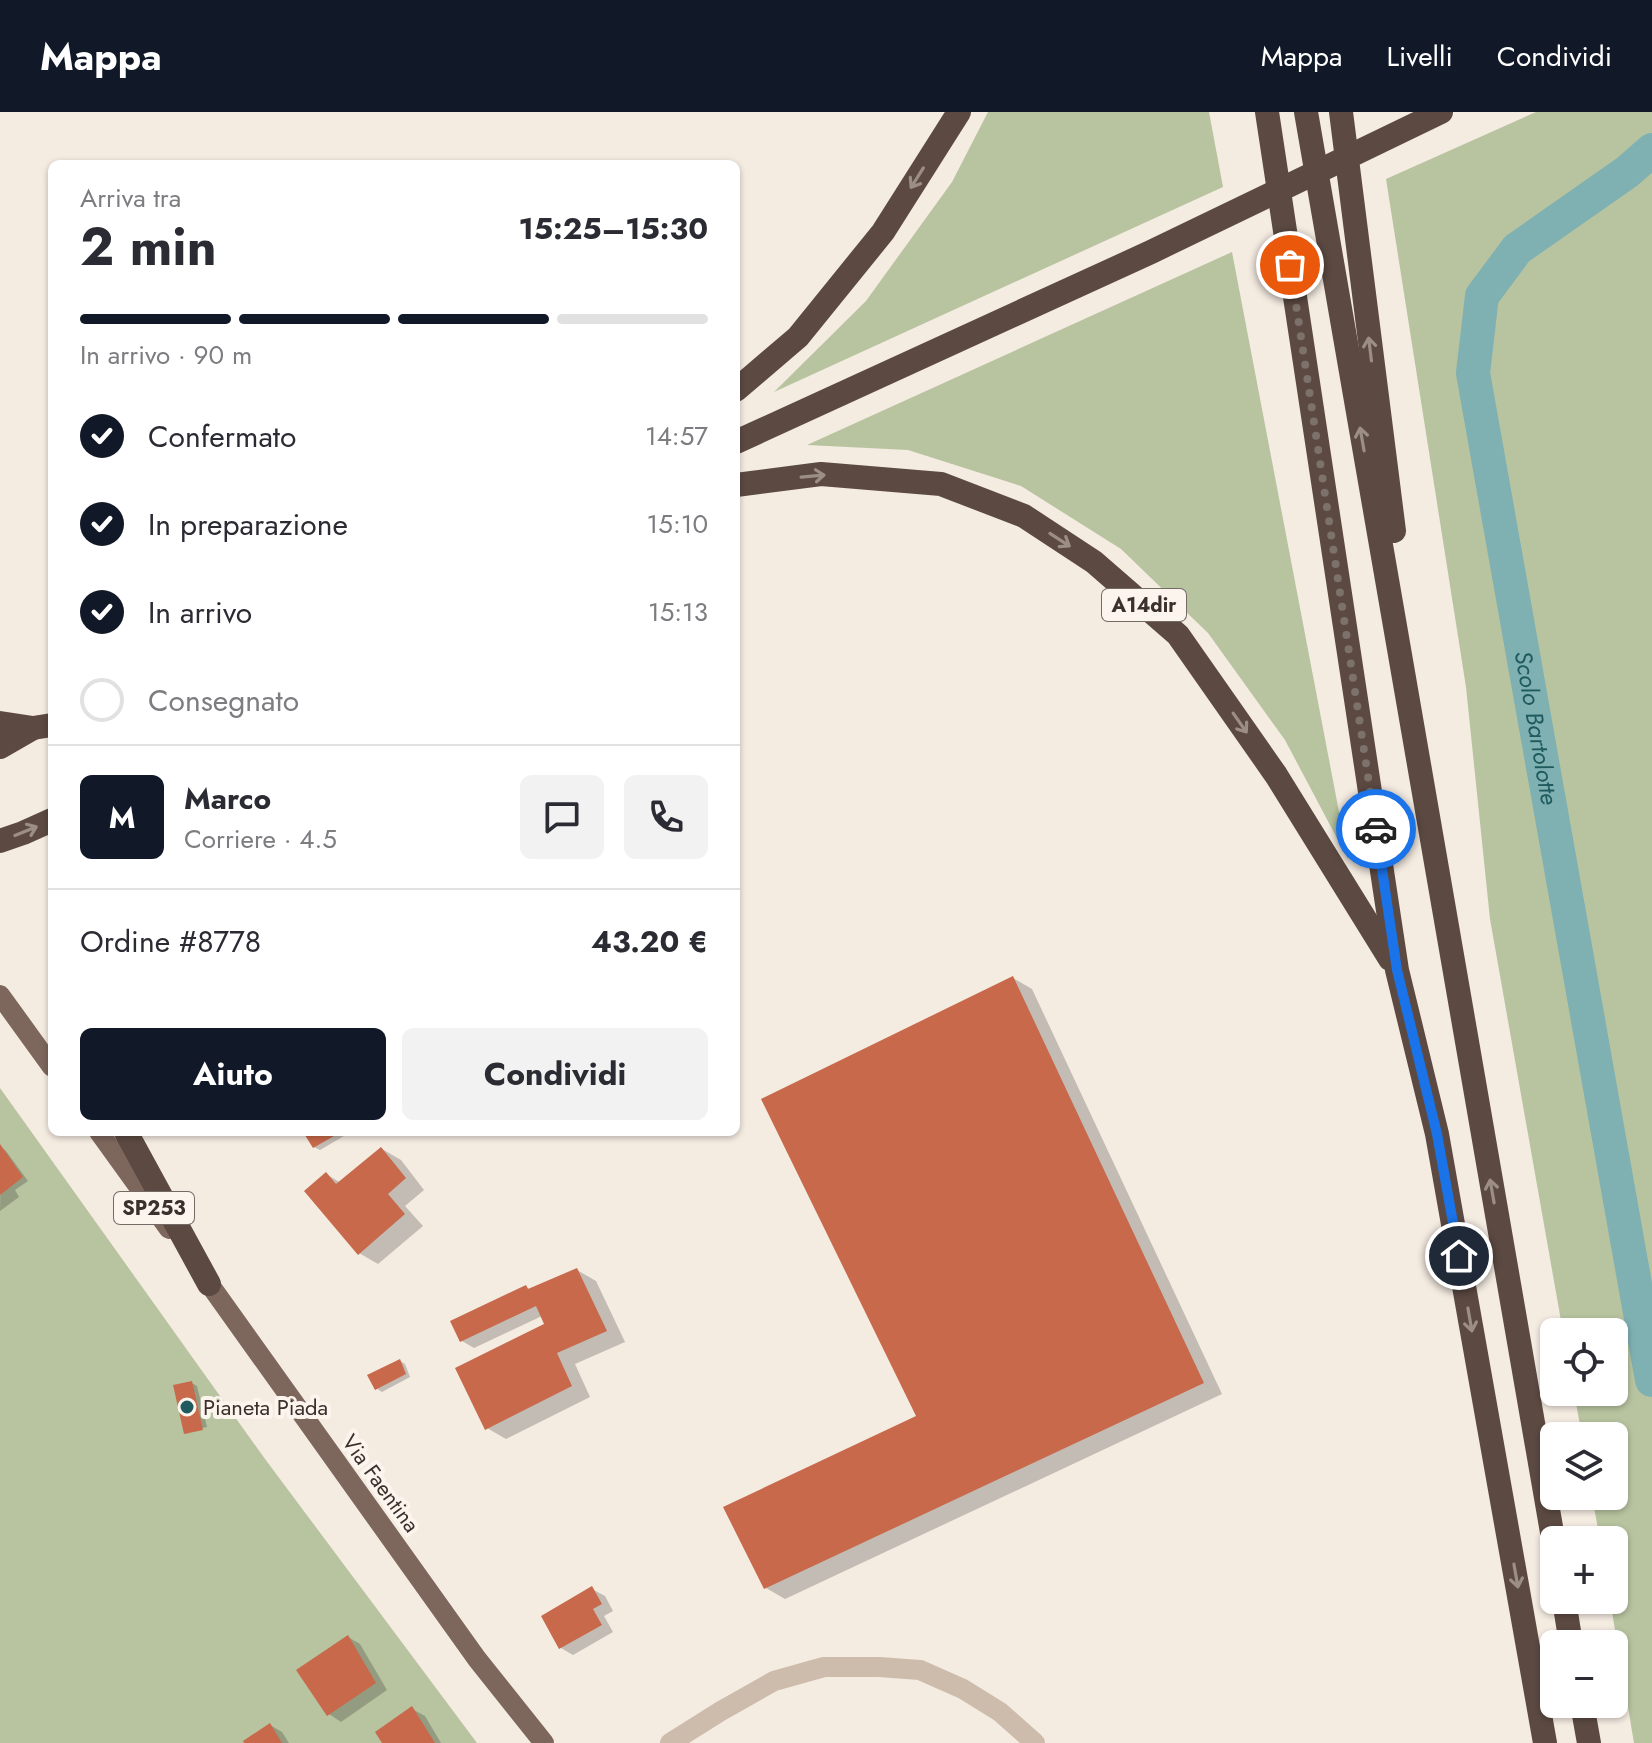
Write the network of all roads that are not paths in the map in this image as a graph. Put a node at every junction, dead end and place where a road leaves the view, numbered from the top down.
1 (959, 112) edge
2 (1267, 112) edge
3 (1306, 112) edge
4 (1341, 112) edge
5 (1441, 112) edge
6 (740, 387) edge
7 (740, 440) edge
8 (740, 484) edge
9 (0, 723) edge
10 (42, 726) edge
11 (0, 747) edge
12 (48, 822) edge
13 (0, 841) edge
14 (1451, 954) junction
15 (1397, 970) junction
16 (0, 995) edge
17 (48, 1061) edge
18 (102, 1136) edge
19 (128, 1136) edge
20 (209, 1284) junction
21 (1551, 1526) edge
22 (1585, 1718) edge
23 (544, 1743) edge
24 (670, 1743) edge
25 (1035, 1743) edge
26 (1545, 1743) edge
27 (1589, 1743) edge

1 -> 6 highway
2 - 15 highway, A14dir
14 -> 3 highway
14 -> 4 highway
5 - 7 highway
8 -> 15 highway, A14dir
9 - 10 highway
10 - 11 highway
13 -> 12 highway
21 -> 14 highway
15 -> 26 highway, A14dir
16 - 17 main road
18 - 20 main road, Via Faentina / SP253
19 - 20 highway
20 - 23 main road, Via Faentina
22 - 27 highway
24 - 25 street

